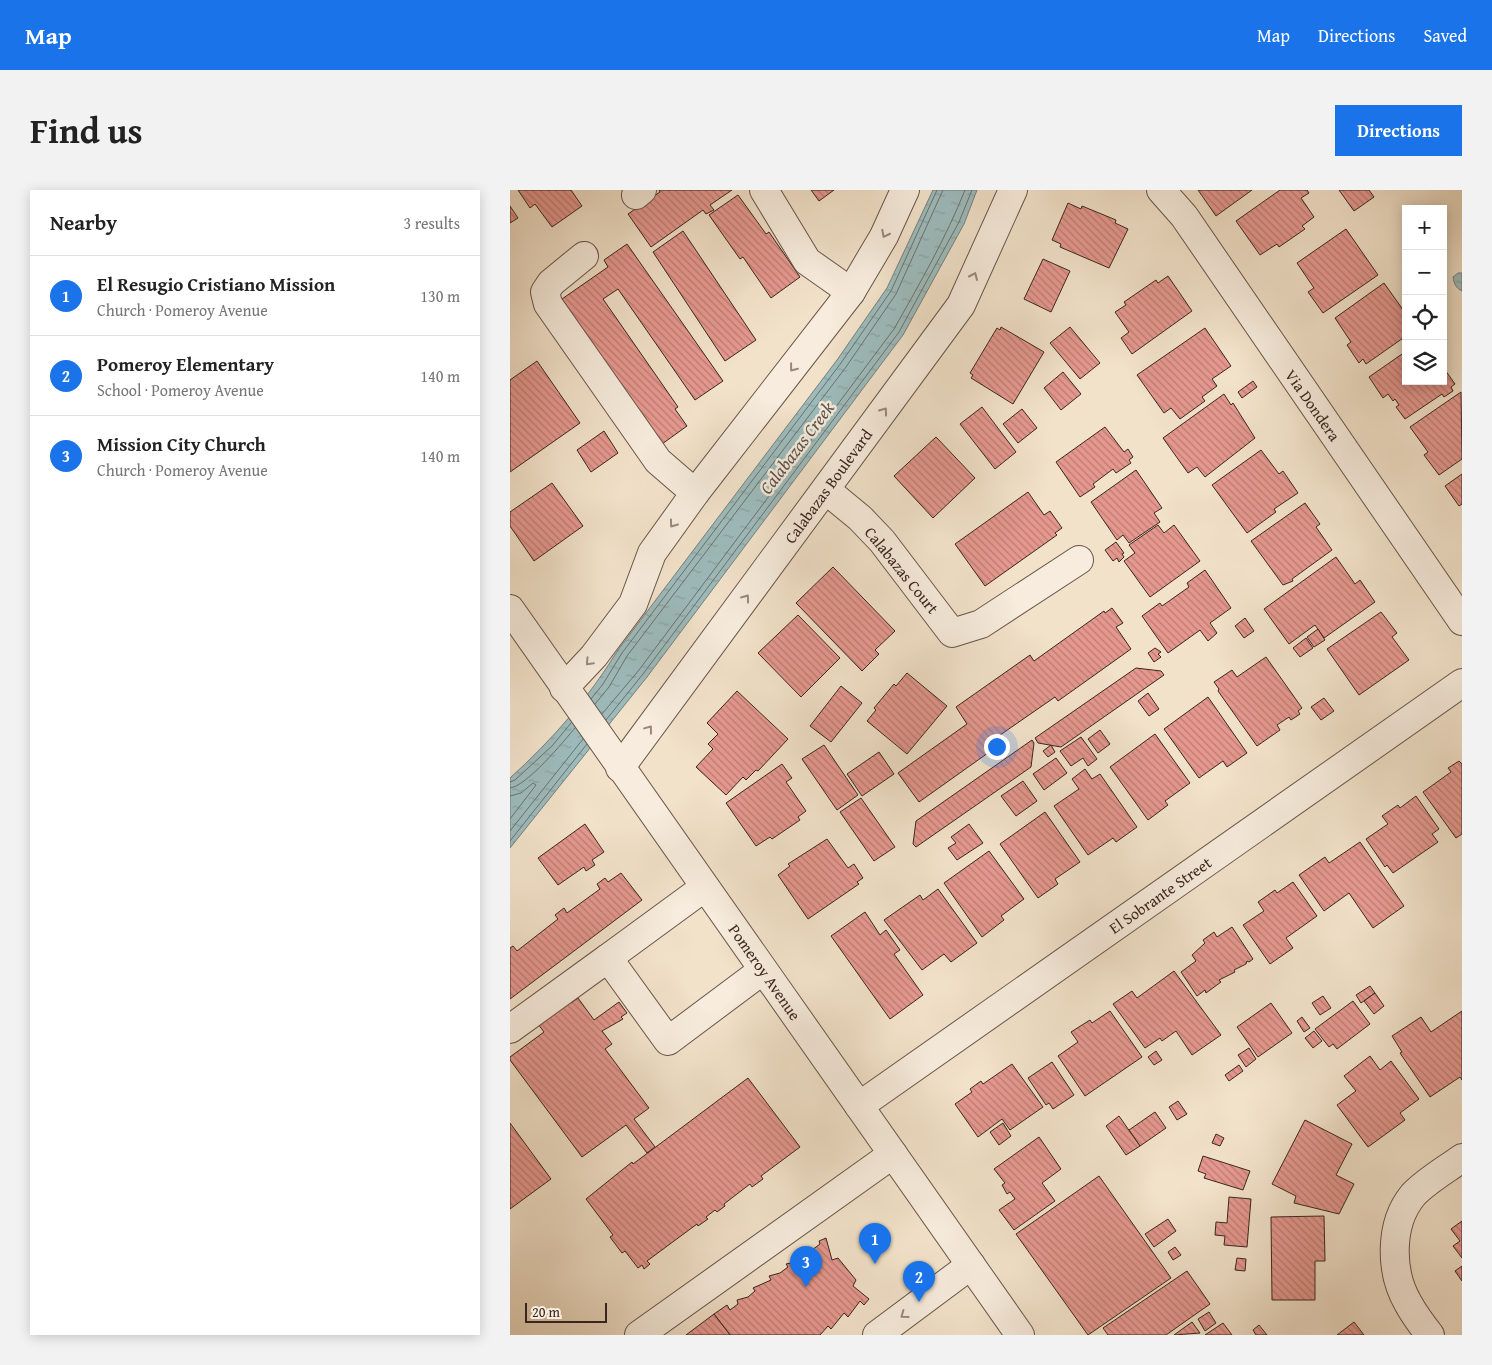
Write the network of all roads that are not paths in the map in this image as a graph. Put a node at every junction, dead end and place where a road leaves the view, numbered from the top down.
1 (764, 190) edge
2 (905, 190) edge
3 (1013, 190) edge
4 (1161, 190) edge
5 (584, 256) dead end
6 (851, 292) junction
7 (826, 490) junction
8 (695, 493) junction
9 (1079, 560) dead end
10 (510, 609) edge
11 (1462, 622) edge
12 (1462, 683) edge
13 (569, 696) junction
14 (617, 764) junction
15 (705, 887) junction
16 (608, 958) junction
17 (763, 970) junction
18 (510, 1029) edge
19 (859, 1106) junction
20 (893, 1154) junction
21 (1462, 1158) edge
22 (971, 1265) junction
23 (1018, 1334) edge
24 (638, 1335) edge
25 (877, 1335) edge
26 (1430, 1335) edge

1 - 6 street
2 -> 6 street
7 -> 3 street, Calabazas Boulevard
4 - 11 street, Via Dondera
5 - 8 street
6 -> 8 street
7 - 9 street, Calabazas Court
14 -> 7 street, Calabazas Boulevard
8 -> 13 street
10 - 13 street, Pomeroy Avenue
12 - 19 street, El Sobrante Street
13 - 14 street, Pomeroy Avenue
14 - 15 street, Pomeroy Avenue
15 - 16 street
15 - 17 street, Pomeroy Avenue
16 - 17 street
16 - 18 street
17 - 19 street, Pomeroy Avenue
19 - 20 street, Pomeroy Avenue
20 - 22 street, Pomeroy Avenue
20 - 24 street
21 - 26 street
22 - 23 street, Pomeroy Avenue
22 -> 25 street

